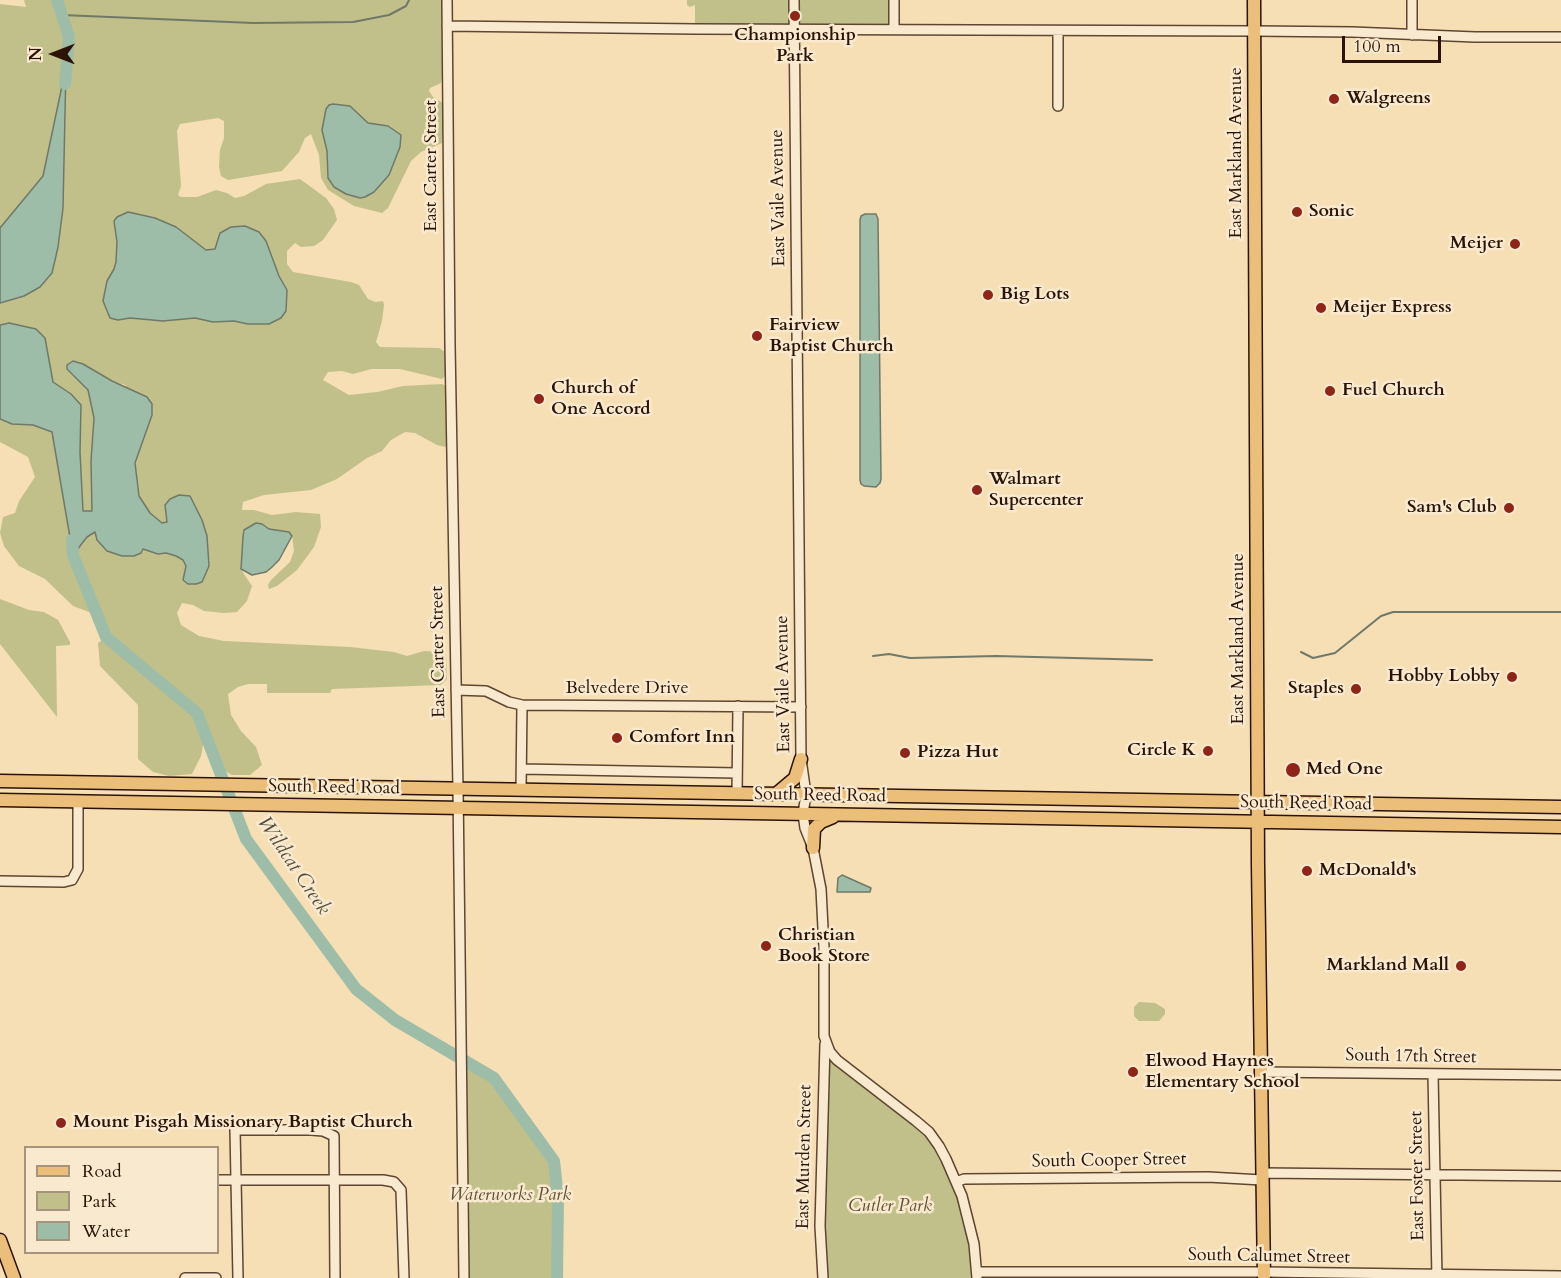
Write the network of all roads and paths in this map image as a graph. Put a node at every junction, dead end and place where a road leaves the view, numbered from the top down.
1 (447, 0) edge
2 (794, 0) edge
3 (894, 0) edge
4 (1254, 0) edge
5 (1412, 0) edge
6 (447, 26) junction
7 (794, 29) junction
8 (894, 29) junction
9 (1058, 30) junction
10 (1255, 31) junction
11 (1412, 35) junction
12 (1561, 37) edge
13 (1058, 106) dead end
14 (456, 690) junction
15 (522, 705) junction
16 (738, 706) junction
17 (801, 707) junction
18 (801, 759) junction
19 (522, 770) junction
20 (737, 773) junction
21 (0, 782) edge
22 (458, 789) junction
23 (521, 790) junction
24 (737, 794) junction
25 (776, 794) junction
26 (806, 794) junction
27 (0, 800) edge
28 (78, 802) junction
29 (1257, 802) junction
30 (1561, 807) edge
31 (459, 808) junction
32 (803, 814) junction
33 (843, 814) junction
34 (1258, 822) junction
35 (1561, 827) edge
36 (813, 848) junction
37 (0, 881) edge
38 (824, 1036) junction
39 (1261, 1072) junction
40 (1433, 1074) junction
41 (1561, 1074) edge
42 (1435, 1175) junction
43 (1561, 1176) edge
44 (1262, 1177) junction
45 (219, 1180) edge
46 (236, 1180) junction
47 (334, 1180) junction
48 (956, 1182) junction
49 (0, 1240) edge
50 (977, 1275) edge
51 (1264, 1275) edge
52 (1437, 1276) edge
53 (1561, 1276) edge
54 (14, 1278) edge
55 (185, 1278) edge
56 (216, 1278) edge
57 (238, 1278) edge
58 (335, 1278) edge
59 (404, 1278) edge
60 (464, 1278) edge
61 (823, 1278) edge

1 - 6 street, East Carter Street
2 - 7 street, East Vaile Avenue
3 - 8 street
4 - 10 main road, East Markland Avenue
5 - 11 street
6 - 7 street
6 - 14 street, East Carter Street
7 - 8 street
7 - 17 street, East Vaile Avenue
8 - 9 street
9 - 10 street
9 - 13 street
10 - 11 street
10 - 29 main road, East Markland Avenue
11 - 12 street
14 - 15 street, Belvedere Drive
14 - 22 street, East Carter Street
15 - 16 street, Belvedere Drive
15 - 19 street
16 - 17 street, Belvedere Drive
16 - 20 street
17 - 18 street, East Vaile Avenue
18 - 25 main road
18 - 26 street, East Vaile Avenue
19 - 20 street
19 - 23 street
20 - 24 street
21 - 22 main road, South Reed Road
22 - 23 main road, South Reed Road
22 - 31 street, East Carter Street
23 - 24 main road, South Reed Road
24 - 25 main road, South Reed Road
25 - 26 main road, South Reed Road
26 - 29 main road, South Reed Road
26 - 32 street, East Vaile Avenue
27 - 28 main road, South Reed Road
28 - 31 main road, South Reed Road
28 - 37 street
29 - 30 main road, South Reed Road
29 - 34 main road, East Markland Avenue
31 - 32 main road, South Reed Road
31 - 60 street, East Carter Street
32 - 33 main road, South Reed Road
32 - 36 street, East Vaile Avenue
33 - 34 main road, South Reed Road
33 - 36 main road
34 - 35 main road, South Reed Road
34 - 39 main road, East Markland Avenue
36 - 38 street, East Vaile Avenue
38 - 48 street, East Vaile Avenue
38 - 61 street, East Murden Street
39 - 40 street, South 17th Street
39 - 44 main road, East Markland Avenue
40 - 41 street, South 17th Street
40 - 42 street, East Foster Street
42 - 43 street, South Cooper Street
42 - 44 street, South Cooper Street
42 - 52 street, East Foster Street
44 - 48 street, South Cooper Street
44 - 51 main road, East Markland Avenue
45 - 46 street
46 - 47 street
46 - 47 street
46 - 57 street
47 - 58 street
47 - 59 street
48 - 50 street, East Vaile Avenue
49 - 54 main road
50 - 51 street, South Calumet Street
51 - 52 street, South Calumet Street
52 - 53 street, South Calumet Street
55 - 56 street

